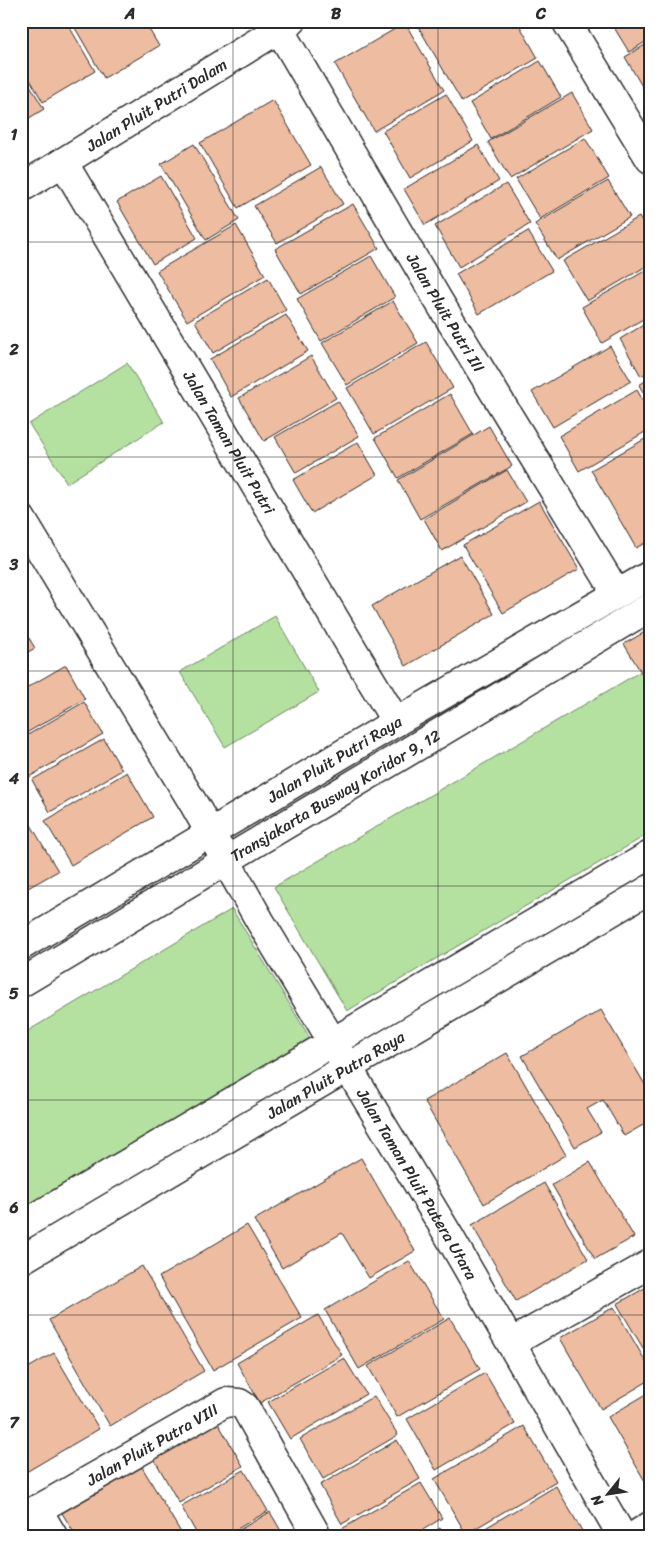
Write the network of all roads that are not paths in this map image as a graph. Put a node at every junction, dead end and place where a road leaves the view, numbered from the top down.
1 (566, 21) edge
2 (285, 25) edge
3 (650, 158) edge
4 (62, 162) junction
5 (21, 188) edge
6 (21, 518) edge
7 (650, 574) edge
8 (617, 594) junction
9 (650, 607) edge
10 (396, 722) junction
11 (211, 834) junction
12 (650, 855) edge
13 (225, 860) junction
14 (650, 889) edge
15 (21, 946) edge
16 (21, 983) edge
17 (332, 1041) junction
18 (348, 1066) junction
19 (21, 1226) edge
20 (21, 1260) edge
21 (650, 1264) edge
22 (511, 1343) junction
23 (29, 1514) edge
24 (650, 1526) edge
25 (53, 1536) edge
26 (317, 1536) edge
27 (622, 1536) edge
28 (634, 1536) edge

1 - 3 street
2 - 4 street, Jalan Pluit Putri Dalam
2 - 8 street, Jalan Pluit Putri III
4 - 5 street, Jalan Pluit Putri Dalam
4 - 10 street, Jalan Taman Pluit Putri
6 - 11 street
7 - 8 street, Jalan Pluit Putri Raya
8 - 10 street, Jalan Pluit Putri Raya
9 - 13 street, Transjakarta Busway Koridor 9, 12
10 - 11 street, Jalan Pluit Putri Raya
11 - 13 street, Jalan Taman Pluit Putera Utara
11 - 15 street, Jalan Pluit Putri Raya
12 - 17 street
13 - 16 street, Transjakarta Busway Koridor 9, 12
13 - 17 street, Jalan Taman Pluit Putera Utara
14 - 18 street, Jalan Pluit Putra Raya
17 - 18 street, Jalan Taman Pluit Putera Utara
17 - 19 street
18 - 20 street, Jalan Pluit Putra Raya
18 - 22 street, Jalan Taman Pluit Putera Utara
21 - 22 street
22 - 27 street, Jalan Taman Pluit Putera Utara
23 - 25 street
23 - 26 street, Jalan Pluit Putra VIII
24 - 28 street

